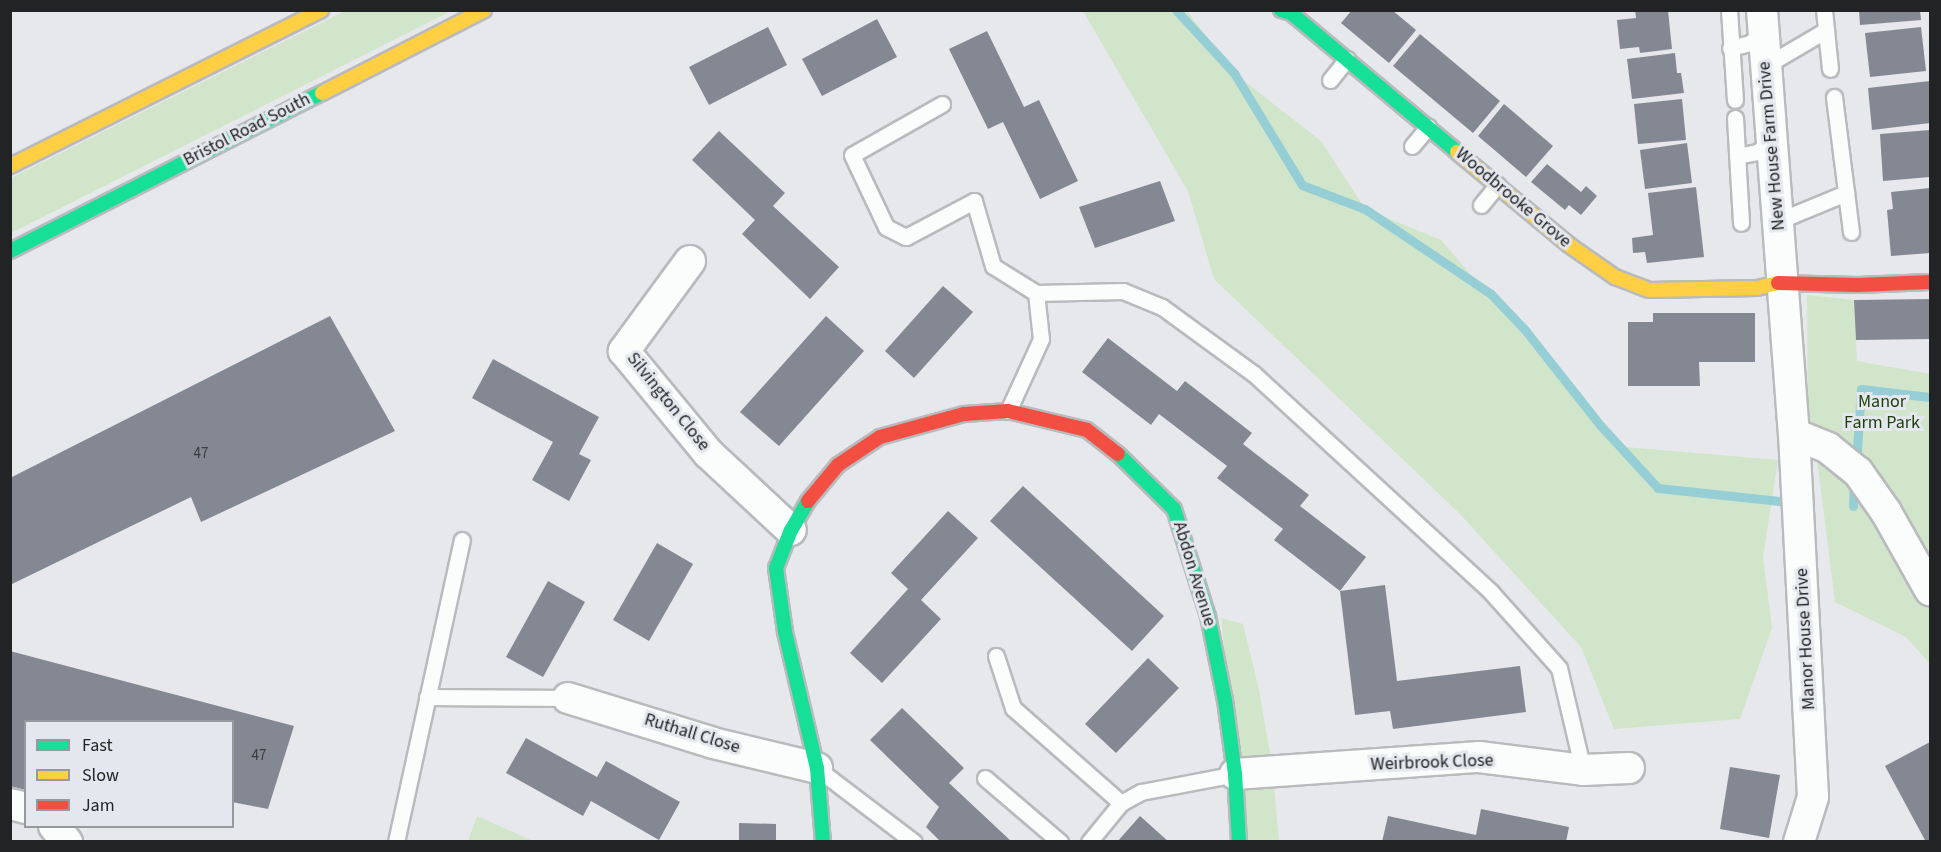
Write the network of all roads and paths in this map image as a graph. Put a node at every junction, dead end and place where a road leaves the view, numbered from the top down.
1 (321, 10) edge
2 (484, 10) edge
3 (1281, 10) edge
4 (1729, 10) edge
5 (1824, 10) edge
6 (1763, 22) edge
7 (1826, 30) junction
8 (1730, 48) junction
9 (1347, 59) junction
10 (1765, 66) junction
11 (1830, 69) dead end
12 (1330, 80) dead end
13 (1834, 97) dead end
14 (1735, 100) dead end
15 (942, 104) dead end
16 (1735, 118) dead end
17 (1428, 127) junction
18 (1772, 141) junction
19 (1412, 146) dead end
20 (1737, 156) junction
21 (10, 166) edge
22 (1497, 185) junction
23 (1846, 193) junction
24 (1481, 205) dead end
25 (1778, 221) junction
26 (1742, 223) dead end
27 (1851, 232) dead end
28 (10, 251) edge
29 (690, 261) dead end
30 (1783, 282) junction
31 (1930, 282) edge
32 (1036, 293) junction
33 (1008, 411) junction
34 (1794, 434) junction
35 (791, 530) junction
36 (462, 540) dead end
37 (1930, 590) edge
38 (996, 657) dead end
39 (427, 697) junction
40 (568, 698) joint
41 (817, 768) junction
42 (1629, 768) dead end
43 (1583, 770) junction
44 (1235, 774) junction
45 (985, 778) dead end
46 (1121, 803) junction
47 (56, 828) edge
48 (67, 842) edge
49 (396, 842) edge
50 (823, 842) edge
51 (914, 842) edge
52 (1060, 842) edge
53 (1089, 842) edge
54 (1239, 842) edge
55 (1799, 842) edge

1 - 21 main road
2 - 28 main road, Bristol Road South
3 - 9 main road, Woodbrooke Grove
4 - 8 lane
5 - 7 lane
6 - 8 lane
6 - 10 street, New House Farm Drive
7 - 10 lane
7 - 11 lane
8 - 14 lane
9 - 12 lane
9 - 17 main road, Woodbrooke Grove
10 - 18 street, New House Farm Drive
13 - 23 lane
15 - 32 lane
16 - 20 lane
17 - 19 lane
17 - 22 main road, Woodbrooke Grove
18 - 20 lane
18 - 25 street, New House Farm Drive
20 - 26 lane
22 - 24 lane
22 - 30 main road, Woodbrooke Grove
23 - 25 lane
23 - 27 lane
25 - 30 street, New House Farm Drive
29 - 35 street, Silvington Close
30 - 31 main road, Woodbrooke Grove
30 - 34 street, Manor House Drive
32 - 33 lane
32 - 43 lane
33 - 35 main road, Abdon Avenue
33 - 44 main road, Abdon Avenue
34 - 37 street
34 - 55 street, Manor House Drive
35 - 41 main road, Abdon Avenue
36 - 39 lane
38 - 46 lane
39 - 40 lane
39 - 49 lane
40 - 41 street, Ruthall Close
41 - 50 main road, Abdon Avenue
41 - 51 lane
42 - 43 street, Weirbrook Close
43 - 44 street, Weirbrook Close
44 - 46 lane
44 - 54 main road, Abdon Avenue
45 - 52 lane
46 - 53 lane
47 - 48 street

